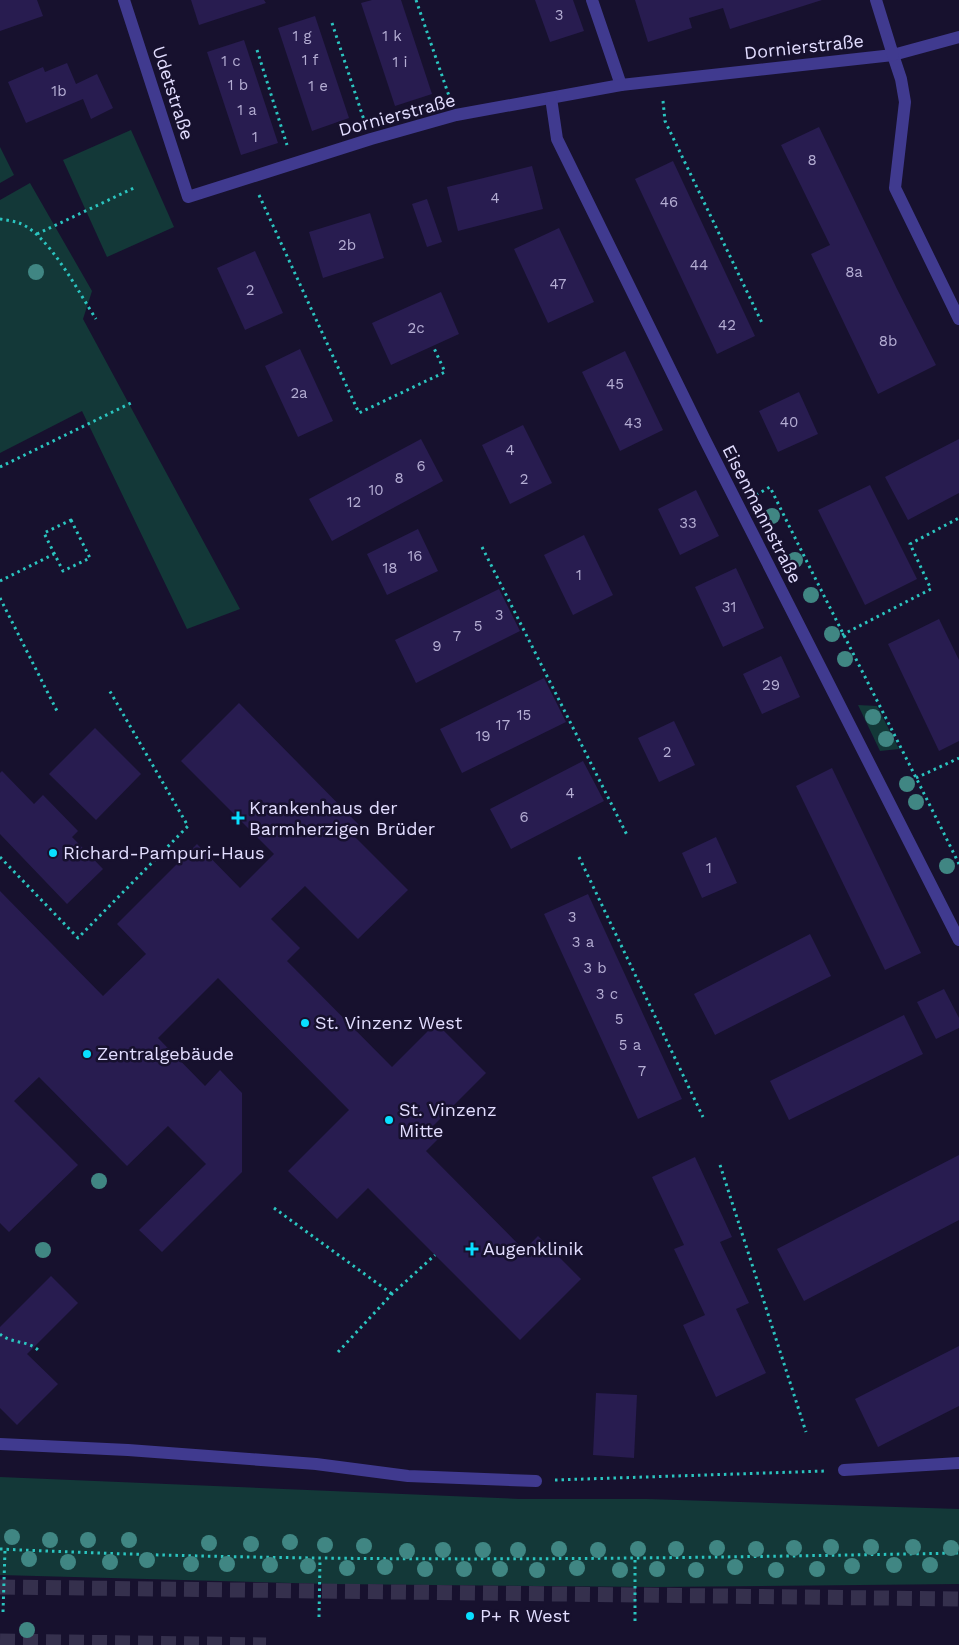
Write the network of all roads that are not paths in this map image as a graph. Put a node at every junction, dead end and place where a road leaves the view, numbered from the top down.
1 (124, 0) edge
2 (592, 0) edge
3 (876, 0) edge
4 (959, 37) edge
5 (893, 55) junction
6 (620, 85) junction
7 (551, 98) junction
8 (188, 197) joint
9 (959, 318) edge
10 (959, 940) edge
11 (0, 1444) edge
12 (959, 1463) edge
13 (844, 1470) road end
14 (536, 1481) road end

1 - 8 street, Udetstraße
2 - 6 street
3 - 5 street
4 - 5 street, Dornierstraße
5 - 6 street, Dornierstraße
5 - 9 street
6 - 7 street, Dornierstraße
7 - 8 street, Dornierstraße
7 - 10 street, Eisenmannstraße
11 - 14 street
12 - 13 street

